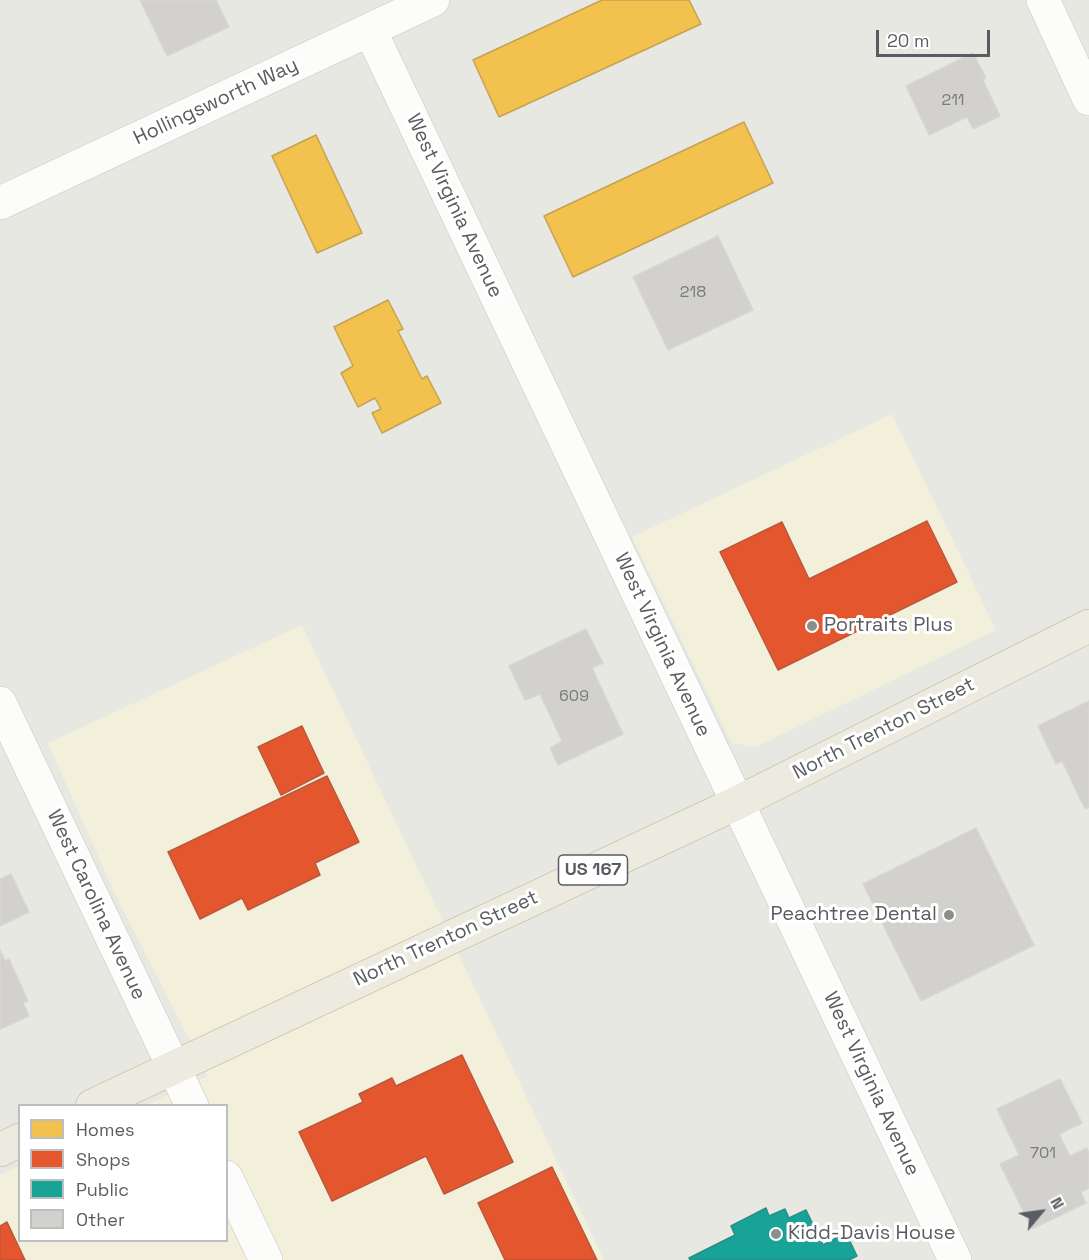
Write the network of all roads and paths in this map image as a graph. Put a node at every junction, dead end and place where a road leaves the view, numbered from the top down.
1 (433, 0) edge
2 (1043, 0) edge
3 (370, 30) junction
4 (1080, 54) edge
5 (1089, 99) edge
6 (0, 203) edge
7 (1089, 626) edge
8 (0, 703) edge
9 (737, 803) junction
10 (174, 1066) junction
11 (96, 1104) edge
12 (191, 1104) edge
13 (18, 1141) edge
14 (0, 1150) edge
15 (228, 1181) edge
16 (266, 1260) edge
17 (955, 1260) edge

1 - 3 street, Hollingsworth Way
2 - 4 street
3 - 6 street, Hollingsworth Way
3 - 9 street, West Virginia Avenue
4 - 5 street
7 - 9 highway, North Trenton Street / US 167
8 - 10 street, West Carolina Avenue
9 - 10 highway, North Trenton Street / US 167
9 - 17 street, West Virginia Avenue
10 - 11 highway, North Trenton Street / US 167
10 - 12 street, West Carolina Avenue
13 - 14 highway
15 - 16 street

